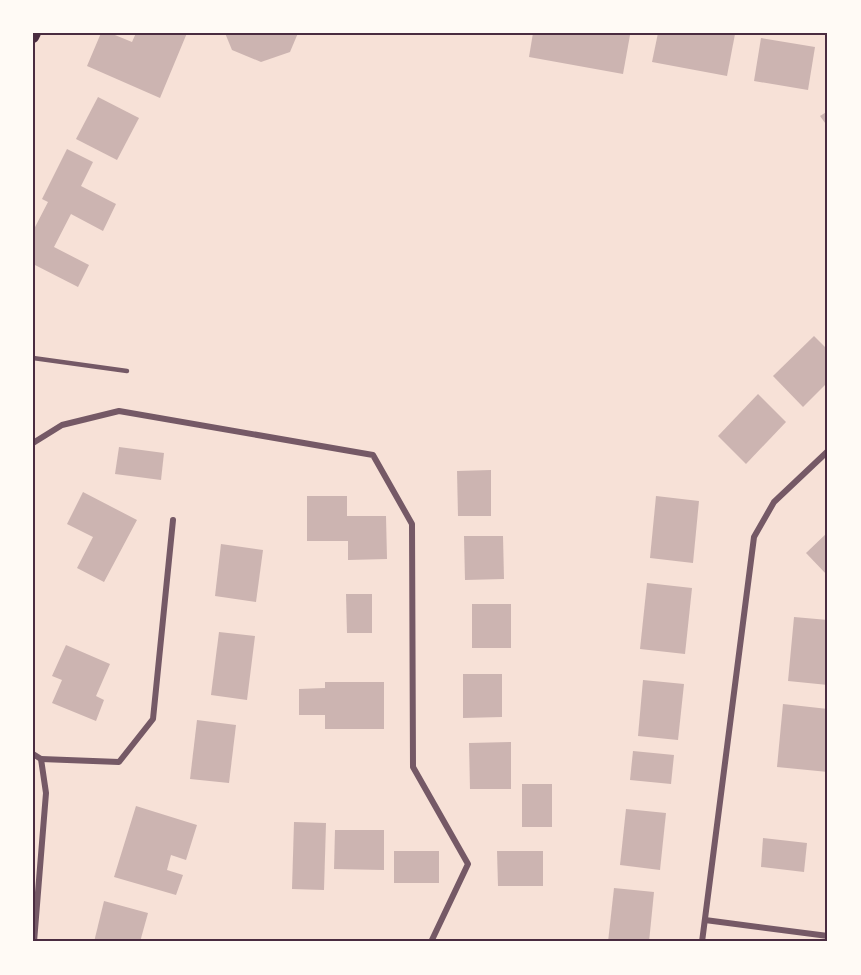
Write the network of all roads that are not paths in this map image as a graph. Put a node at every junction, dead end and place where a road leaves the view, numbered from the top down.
1 (35, 33) edge
2 (33, 37) edge
3 (33, 358) edge
4 (127, 371) dead end
5 (33, 443) edge
6 (828, 451) edge
7 (173, 520) dead end
8 (33, 754) edge
9 (41, 759) junction
10 (705, 920) junction
11 (828, 936) edge
12 (34, 942) edge
13 (431, 942) edge
14 (702, 942) edge

1 - 2 main road
3 - 4 lane
5 - 13 street
6 - 10 street
7 - 9 street
8 - 9 street
9 - 12 street
10 - 11 street
10 - 14 street

